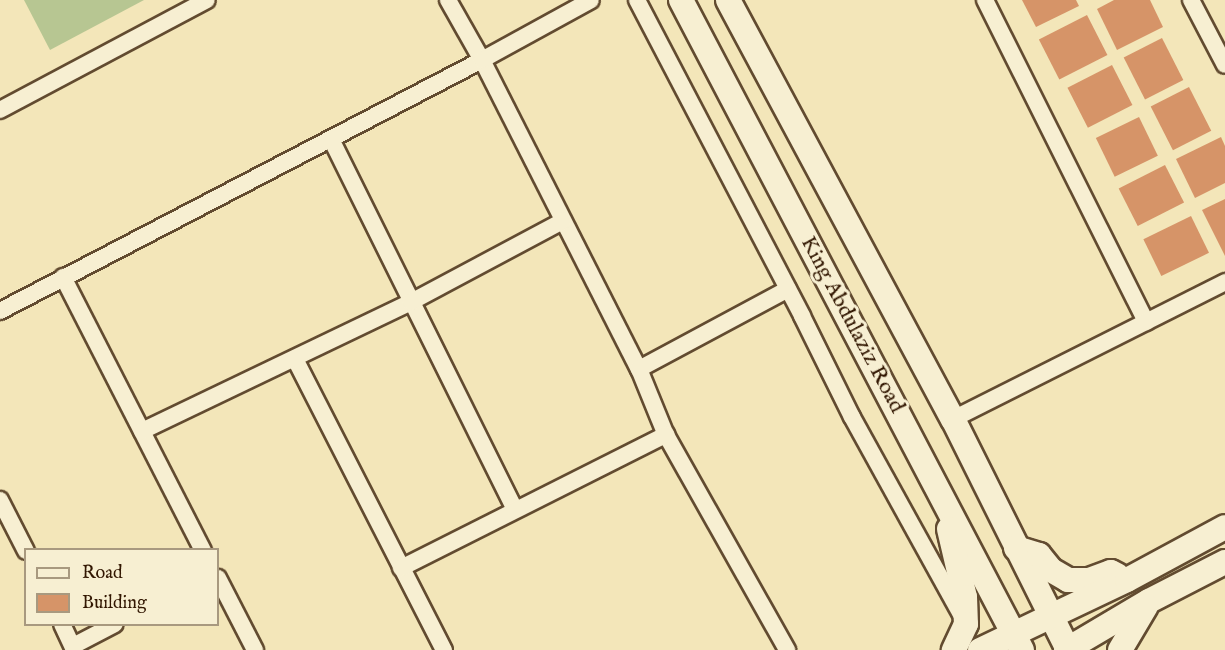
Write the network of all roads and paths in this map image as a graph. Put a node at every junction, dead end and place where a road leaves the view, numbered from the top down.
1 (207, 0) edge
2 (448, 0) edge
3 (591, 0) edge
4 (637, 0) edge
5 (681, 0) edge
6 (728, 0) edge
7 (985, 0) edge
8 (1191, 0) edge
9 (482, 60) junction
10 (1225, 66) edge
11 (1, 109) edge
12 (331, 139) junction
13 (563, 221) junction
14 (63, 278) junction
15 (1225, 282) edge
16 (789, 290) junction
17 (411, 302) junction
18 (0, 311) edge
19 (1146, 322) junction
20 (295, 359) junction
21 (639, 369) junction
22 (953, 419) junction
23 (142, 431) junction
24 (666, 435) junction
25 (940, 494) junction
26 (2, 509) edge
27 (515, 509) junction
28 (1225, 527) edge
29 (24, 548) edge
30 (202, 548) edge
31 (1016, 548) junction
32 (1225, 562) edge
33 (401, 568) junction
34 (219, 580) edge
35 (1127, 580) junction
36 (1149, 601) junction
37 (1050, 616) junction
38 (966, 624) junction
39 (63, 626) edge
40 (112, 626) edge
41 (1018, 641) edge
42 (73, 648) edge
43 (255, 650) edge
44 (444, 650) edge
45 (787, 650) edge
46 (954, 650) edge
47 (980, 650) edge
48 (1067, 650) edge
49 (1120, 650) edge

1 - 11 street
2 - 9 street
3 - 9 street
4 - 16 street
5 - 25 main road, King Abdulaziz Road
6 - 22 main road, King Abdulaziz Road
7 - 19 street
8 - 10 street
9 - 12 street
9 - 13 street
12 - 14 street
12 - 17 street
13 - 17 street
13 - 21 street
14 - 18 street
14 - 23 street
15 - 19 street
16 - 21 street
16 - 38 street
17 - 20 street
17 - 27 street
19 - 22 street
20 - 23 street
20 - 33 street
21 - 24 street
22 - 31 main road, King Abdulaziz Road
23 - 30 street
24 - 27 street
24 - 45 street
25 - 38 main road
25 - 41 main road, King Abdulaziz Road
26 - 29 street
27 - 33 street
28 - 35 main road
31 - 35 main road
31 - 37 main road, King Abdulaziz Road
32 - 36 main road
33 - 44 street
34 - 43 street
35 - 37 main road
36 - 48 main road
36 - 49 main road
37 - 41 main road
37 - 48 main road, King Abdulaziz Road
38 - 46 main road
39 - 42 street
40 - 42 street
41 - 47 main road

